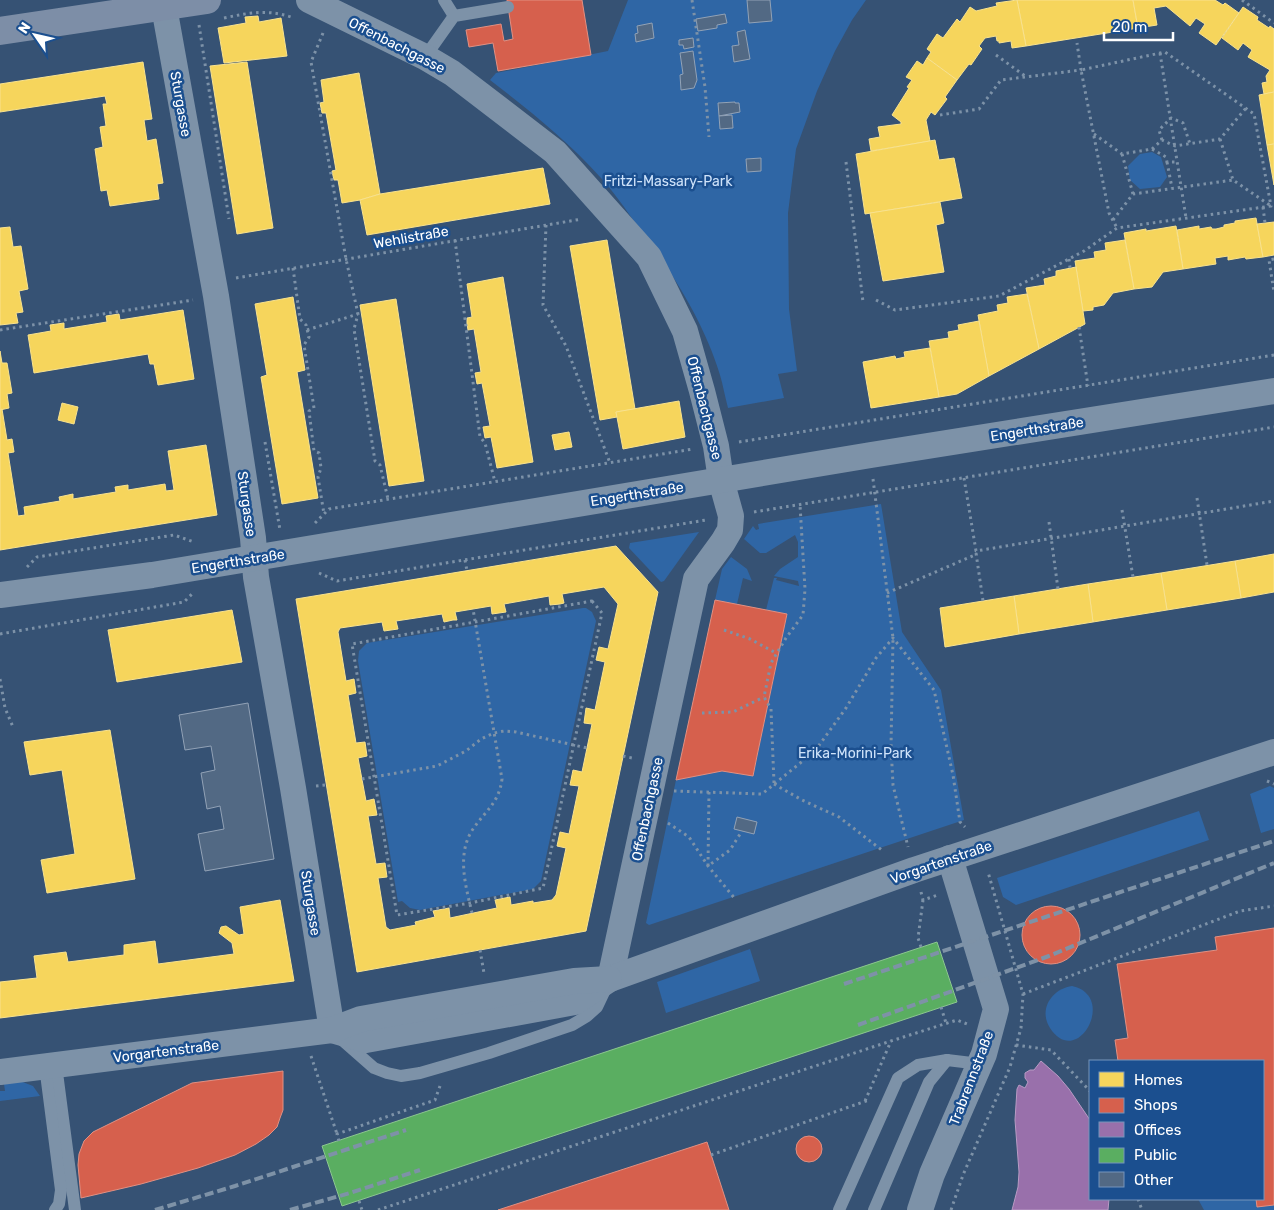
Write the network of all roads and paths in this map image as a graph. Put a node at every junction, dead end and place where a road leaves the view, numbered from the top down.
1 (444, 0) edge
2 (692, 0) edge
3 (1242, 0) edge
4 (164, 7) junction
5 (508, 7) dead end
6 (301, 9) edge
7 (210, 14) edge
8 (454, 16) junction
9 (1274, 23) edge
10 (0, 31) edge
11 (322, 36) dead end
12 (1077, 43) dead end
13 (1160, 53) junction
14 (996, 54) dead end
15 (425, 57) junction
16 (1081, 70) junction
17 (1025, 76) junction
18 (1246, 108) junction
19 (940, 115) dead end
20 (1170, 118) junction
21 (1094, 134) junction
22 (709, 137) dead end
23 (1220, 139) junction
24 (1162, 140) junction
25 (1190, 144) junction
26 (1175, 146) junction
27 (1152, 149) junction
28 (1122, 154) junction
29 (846, 162) dead end
30 (1167, 162) junction
31 (1177, 162) junction
32 (1233, 180) junction
33 (1181, 186) junction
34 (1172, 188) junction
35 (1133, 194) junction
36 (1271, 206) junction
37 (1262, 207) junction
38 (612, 214) junction
39 (1186, 218) junction
40 (1113, 220) junction
41 (1264, 223) dead end
42 (546, 225) junction
43 (231, 228) dead end
44 (1117, 228) junction
45 (455, 240) junction
46 (346, 259) junction
47 (1069, 259) junction
48 (1274, 259) edge
49 (293, 268) junction
50 (1070, 268) dead end
51 (238, 277) junction
52 (240, 287) dead end
53 (214, 289) junction
54 (1274, 292) edge
55 (876, 300) dead end
56 (863, 302) dead end
57 (358, 314) junction
58 (1079, 327) dead end
59 (0, 330) edge
60 (307, 330) junction
61 (1274, 355) edge
62 (1088, 386) junction
63 (1274, 391) edge
64 (868, 421) junction
65 (1274, 427) edge
66 (265, 439) dead end
67 (716, 446) junction
68 (870, 455) junction
69 (610, 463) junction
70 (964, 478) junction
71 (721, 480) junction
72 (495, 482) junction
73 (874, 492) junction
74 (1197, 498) dead end
75 (388, 499) junction
76 (1274, 501) edge
77 (800, 505) junction
78 (1122, 510) dead end
79 (324, 514) junction
80 (1198, 514) junction
81 (731, 516) junction
82 (1049, 522) dead end
83 (314, 524) dead end
84 (1124, 526) junction
85 (1050, 538) junction
86 (198, 544) dead end
87 (253, 548) junction
88 (976, 552) junction
89 (465, 560) junction
90 (1206, 565) dead end
91 (26, 568) dead end
92 (467, 571) dead end
93 (316, 572) dead end
94 (1133, 577) dead end
95 (1058, 589) dead end
96 (194, 591) dead end
97 (887, 594) junction
98 (0, 595) edge
99 (983, 601) dead end
100 (473, 609) dead end
101 (475, 621) junction
102 (724, 630) dead end
103 (0, 634) edge
104 (892, 638) junction
105 (776, 653) junction
106 (0, 678) edge
107 (764, 697) junction
108 (702, 713) dead end
109 (13, 727) dead end
110 (494, 733) junction
111 (574, 745) junction
112 (587, 748) dead end
113 (1274, 752) edge
114 (374, 777) junction
115 (362, 779) dead end
116 (1267, 781) dead end
117 (774, 784) junction
118 (1274, 784) edge
119 (672, 790) dead end
120 (709, 792) junction
121 (665, 821) dead end
122 (742, 831) dead end
123 (981, 848) junction
124 (883, 851) dead end
125 (950, 858) junction
126 (708, 866) junction
127 (914, 870) junction
128 (736, 900) dead end
129 (923, 900) dead end
130 (470, 903) junction
131 (1274, 906) edge
132 (472, 913) dead end
133 (921, 948) dead end
134 (610, 979) junction
135 (1023, 994) junction
136 (941, 1007) dead end
137 (946, 1024) junction
138 (320, 1032) junction
139 (990, 1033) junction
140 (891, 1041) junction
141 (1017, 1045) junction
142 (947, 1060) junction
143 (980, 1064) junction
144 (50, 1066) junction
145 (0, 1072) edge
146 (441, 1085) dead end
147 (1089, 1089) edge
148 (892, 1092) junction
149 (865, 1102) junction
150 (336, 1134) junction
151 (339, 1141) dead end
152 (711, 1155) dead end
153 (359, 1201) dead end
154 (55, 1210) edge
155 (75, 1210) edge
156 (362, 1210) edge
157 (378, 1210) edge
158 (839, 1210) edge
159 (874, 1210) edge
160 (920, 1210) edge
161 (951, 1210) edge

1 - 8 lane
2 - 22 path
3 - 9 path
4 - 7 main road
4 - 10 main road
4 - 53 street, Sturgasse
5 - 8 lane
6 - 7 path
6 - 15 street, Offenbachgasse
7 - 43 path
8 - 15 lane
11 - 46 path
12 - 16 path
13 - 16 path
13 - 18 path
13 - 20 path
14 - 17 path
15 - 38 street, Offenbachgasse
16 - 17 path
16 - 21 path
17 - 19 path
18 - 23 path
18 - 36 path
20 - 24 path
20 - 25 path
20 - 26 path
21 - 28 path
21 - 40 path
23 - 25 path
23 - 32 path
24 - 26 path
24 - 27 path
25 - 26 path
26 - 31 path
27 - 28 path
27 - 30 path
28 - 35 path
29 - 56 path
30 - 31 path
30 - 34 path
31 - 33 path
32 - 33 path
32 - 36 path
33 - 34 path
33 - 39 path
34 - 35 path
35 - 40 path
36 - 37 path
37 - 39 path
37 - 41 path
38 - 42 path, Wehlistraße
38 - 67 street, Offenbachgasse
39 - 44 path
40 - 44 path
42 - 45 path, Wehlistraße
42 - 69 path
44 - 47 path
45 - 46 path, Wehlistraße
45 - 72 path
46 - 49 path, Wehlistraße
46 - 57 path
47 - 50 path
47 - 55 path
48 - 54 path
49 - 51 path, Wehlistraße
49 - 60 path
51 - 52 path
51 - 53 path, Wehlistraße
53 - 59 path, Wehlistraße
53 - 87 street, Sturgasse
57 - 60 path
57 - 75 path
58 - 62 path
60 - 79 path
61 - 62 path
62 - 64 path
63 - 68 street, Engerthstraße
64 - 67 path
64 - 68 path
65 - 70 path
66 - 87 path
67 - 69 path
67 - 71 street, Offenbachgasse
68 - 71 street, Engerthstraße
68 - 73 path
69 - 72 path
70 - 73 path
70 - 88 path
71 - 81 street, Offenbachgasse
71 - 87 street, Engerthstraße
72 - 75 path
73 - 77 path
73 - 97 path
74 - 80 path
75 - 79 path
76 - 80 path
77 - 81 path
77 - 105 path
78 - 84 path
79 - 83 path
80 - 84 path
80 - 90 path
81 - 89 path
81 - 134 street, Offenbachgasse
82 - 85 path
84 - 85 path
84 - 94 path
85 - 88 path
85 - 95 path
86 - 91 path
87 - 98 street, Engerthstraße
87 - 138 street, Sturgasse
88 - 97 path
88 - 99 path
89 - 92 path
89 - 93 path
96 - 103 path
97 - 104 path
100 - 101 path
101 - 110 path
101 - 111 path
101 - 114 path
102 - 105 path
104 - 117 path
104 - 123 path
104 - 127 path
105 - 107 path
106 - 109 path
107 - 108 path
107 - 117 path
110 - 111 path
110 - 114 path
110 - 130 path
111 - 112 path
111 - 130 path
113 - 123 street, Vorgartenstraße
114 - 115 path
114 - 130 path
116 - 118 path
117 - 120 path
117 - 124 path
119 - 120 path
120 - 126 path
121 - 126 path
122 - 126 path
123 - 125 street, Vorgartenstraße
123 - 135 path
125 - 127 street, Vorgartenstraße
125 - 139 street, Trabrennstraße
126 - 128 path
127 - 134 street, Vorgartenstraße
129 - 133 path
130 - 132 path
131 - 135 path
134 - 138 street, Vorgartenstraße
134 - 138 lane
135 - 141 path
136 - 137 path
137 - 139 path
137 - 140 path
138 - 144 street, Vorgartenstraße
138 - 150 path
139 - 141 path
139 - 143 street, Trabrennstraße
140 - 149 path
140 - 157 path
141 - 147 path
141 - 161 path
142 - 143 lane
142 - 148 lane
142 - 159 lane
143 - 160 street, Trabrennstraße
144 - 145 street, Vorgartenstraße
144 - 154 lane
144 - 155 lane
146 - 150 path
148 - 149 path
148 - 158 lane
149 - 152 path
150 - 151 path
153 - 156 path

